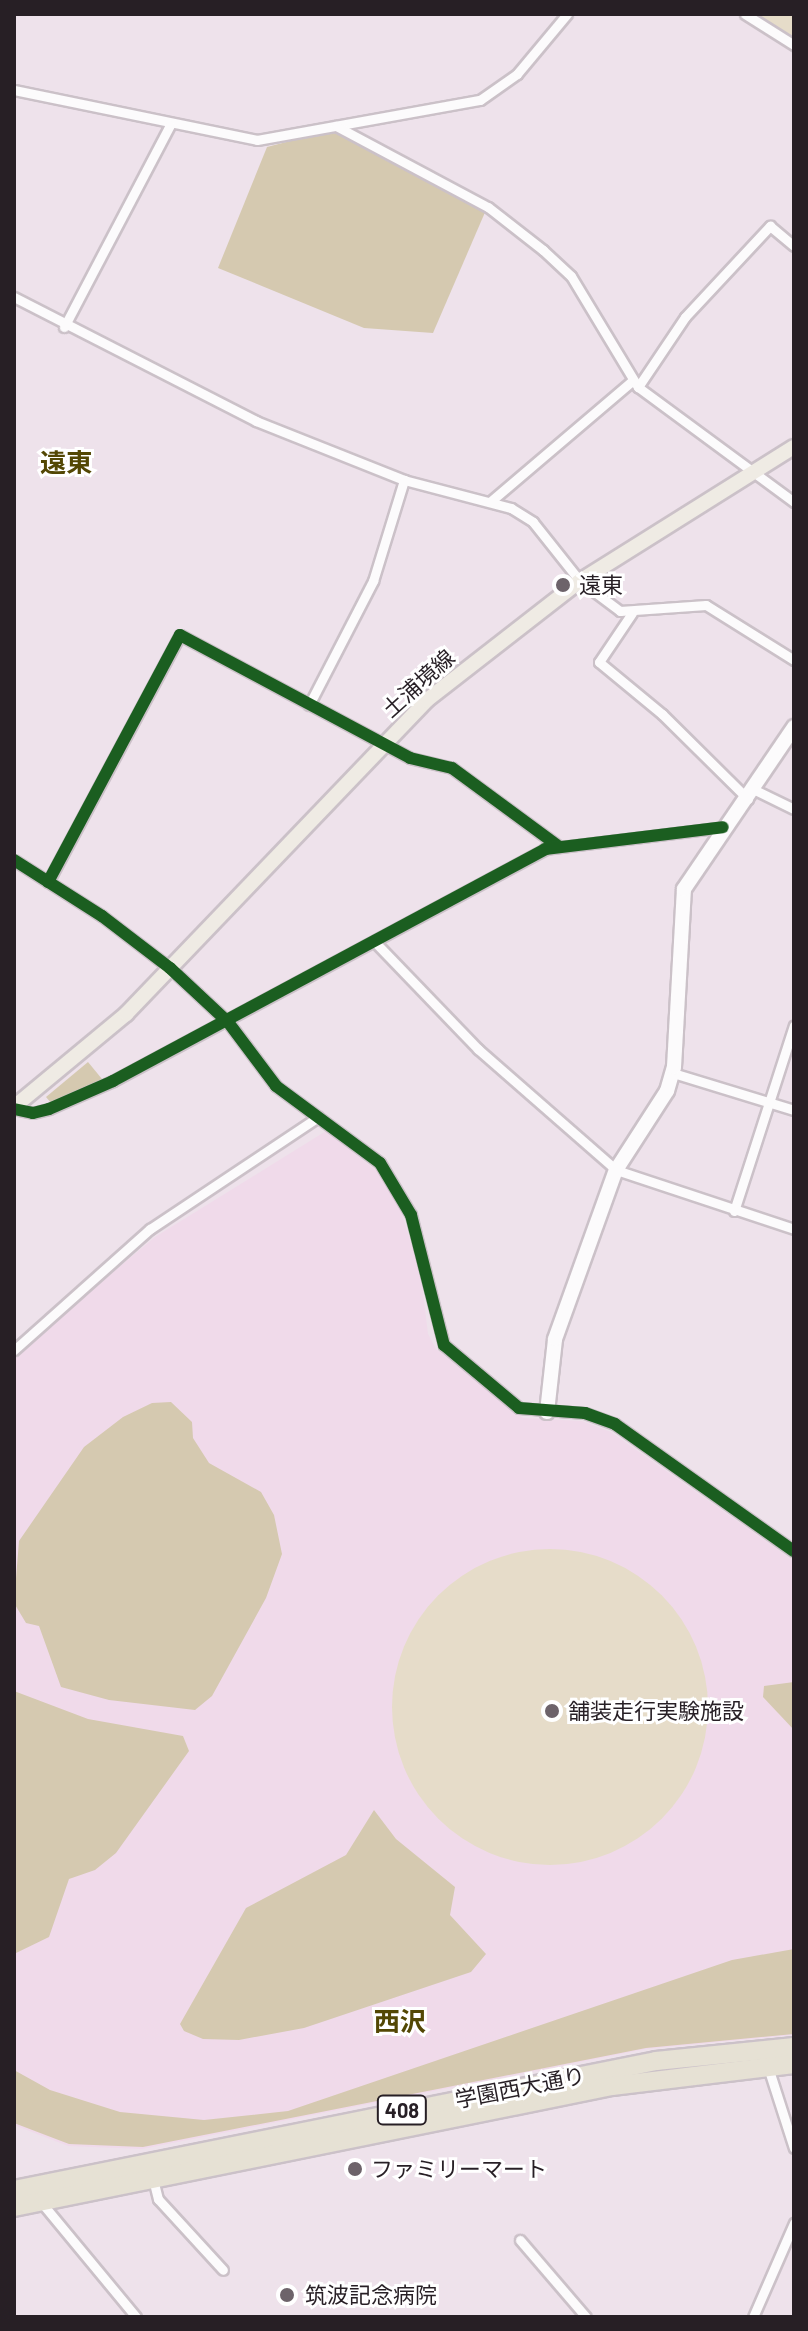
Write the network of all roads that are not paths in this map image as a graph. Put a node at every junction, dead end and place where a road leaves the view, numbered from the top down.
1 (567, 14) edge
2 (745, 14) edge
3 (794, 45) edge
4 (14, 90) edge
5 (170, 125) junction
6 (336, 126) junction
7 (794, 246) edge
8 (14, 297) edge
9 (64, 327) junction
10 (634, 384) junction
11 (794, 447) edge
12 (754, 473) junction
13 (404, 480) junction
14 (491, 501) junction
15 (794, 502) edge
16 (580, 581) junction
17 (632, 613) junction
18 (794, 660) edge
19 (309, 705) junction
20 (794, 727) edge
21 (383, 742) junction
22 (752, 795) junction
23 (794, 809) edge
24 (723, 827) junction
25 (557, 845) junction
26 (14, 860) edge
27 (48, 882) junction
28 (375, 942) junction
29 (170, 968) junction
30 (228, 1022) junction
31 (794, 1025) edge
32 (673, 1073) junction
33 (768, 1102) junction
34 (14, 1108) edge
35 (794, 1110) edge
36 (318, 1117) junction
37 (616, 1170) junction
38 (734, 1211) junction
39 (794, 1229) edge
40 (14, 1350) edge
41 (547, 1412) junction
42 (794, 1551) edge
43 (794, 2047) edge
44 (766, 2058) junction
45 (794, 2064) edge
46 (794, 2148) edge
47 (151, 2169) junction
48 (28, 2193) edge
49 (14, 2207) edge
50 (794, 2223) edge
51 (520, 2240) dead end
52 (223, 2270) dead end
53 (136, 2317) edge
54 (586, 2317) edge
55 (753, 2317) edge

1 - 6 street
2 - 3 street
4 - 5 street
5 - 6 street
5 - 9 street
6 - 10 street
7 - 10 street
8 - 9 street
9 - 13 street
10 - 12 street
10 - 14 street
11 - 12 main road, 土浦境線
12 - 15 street
12 - 16 main road, 土浦境線
13 - 14 street
13 - 19 street
14 - 16 street
16 - 17 street
16 - 21 main road, 土浦境線
17 - 18 street
17 - 22 street
19 - 21 street
19 - 27 street
20 - 22 street
21 - 25 street
21 - 29 main road, 土浦境線
22 - 23 street
22 - 24 street
24 - 25 street
24 - 32 street
25 - 28 street
26 - 27 street
27 - 29 street
28 - 30 street
28 - 37 street
29 - 30 street
29 - 34 main road, 土浦境線
30 - 34 street
30 - 36 street
31 - 33 street
32 - 33 street
32 - 37 street
33 - 35 street
33 - 38 street
36 - 40 street
36 - 41 street
37 - 38 street
37 - 41 street
38 - 39 street
41 - 42 street
43 - 44 highway, 学園西大通り / 408
44 - 45 highway, 学園西大通り / 408
44 - 46 street
44 - 47 highway, 学園西大通り / 408
47 - 48 highway, 学園西大通り / 408
47 - 52 street
48 - 49 highway, 学園西大通り / 408
48 - 53 street
50 - 55 street
51 - 54 street

